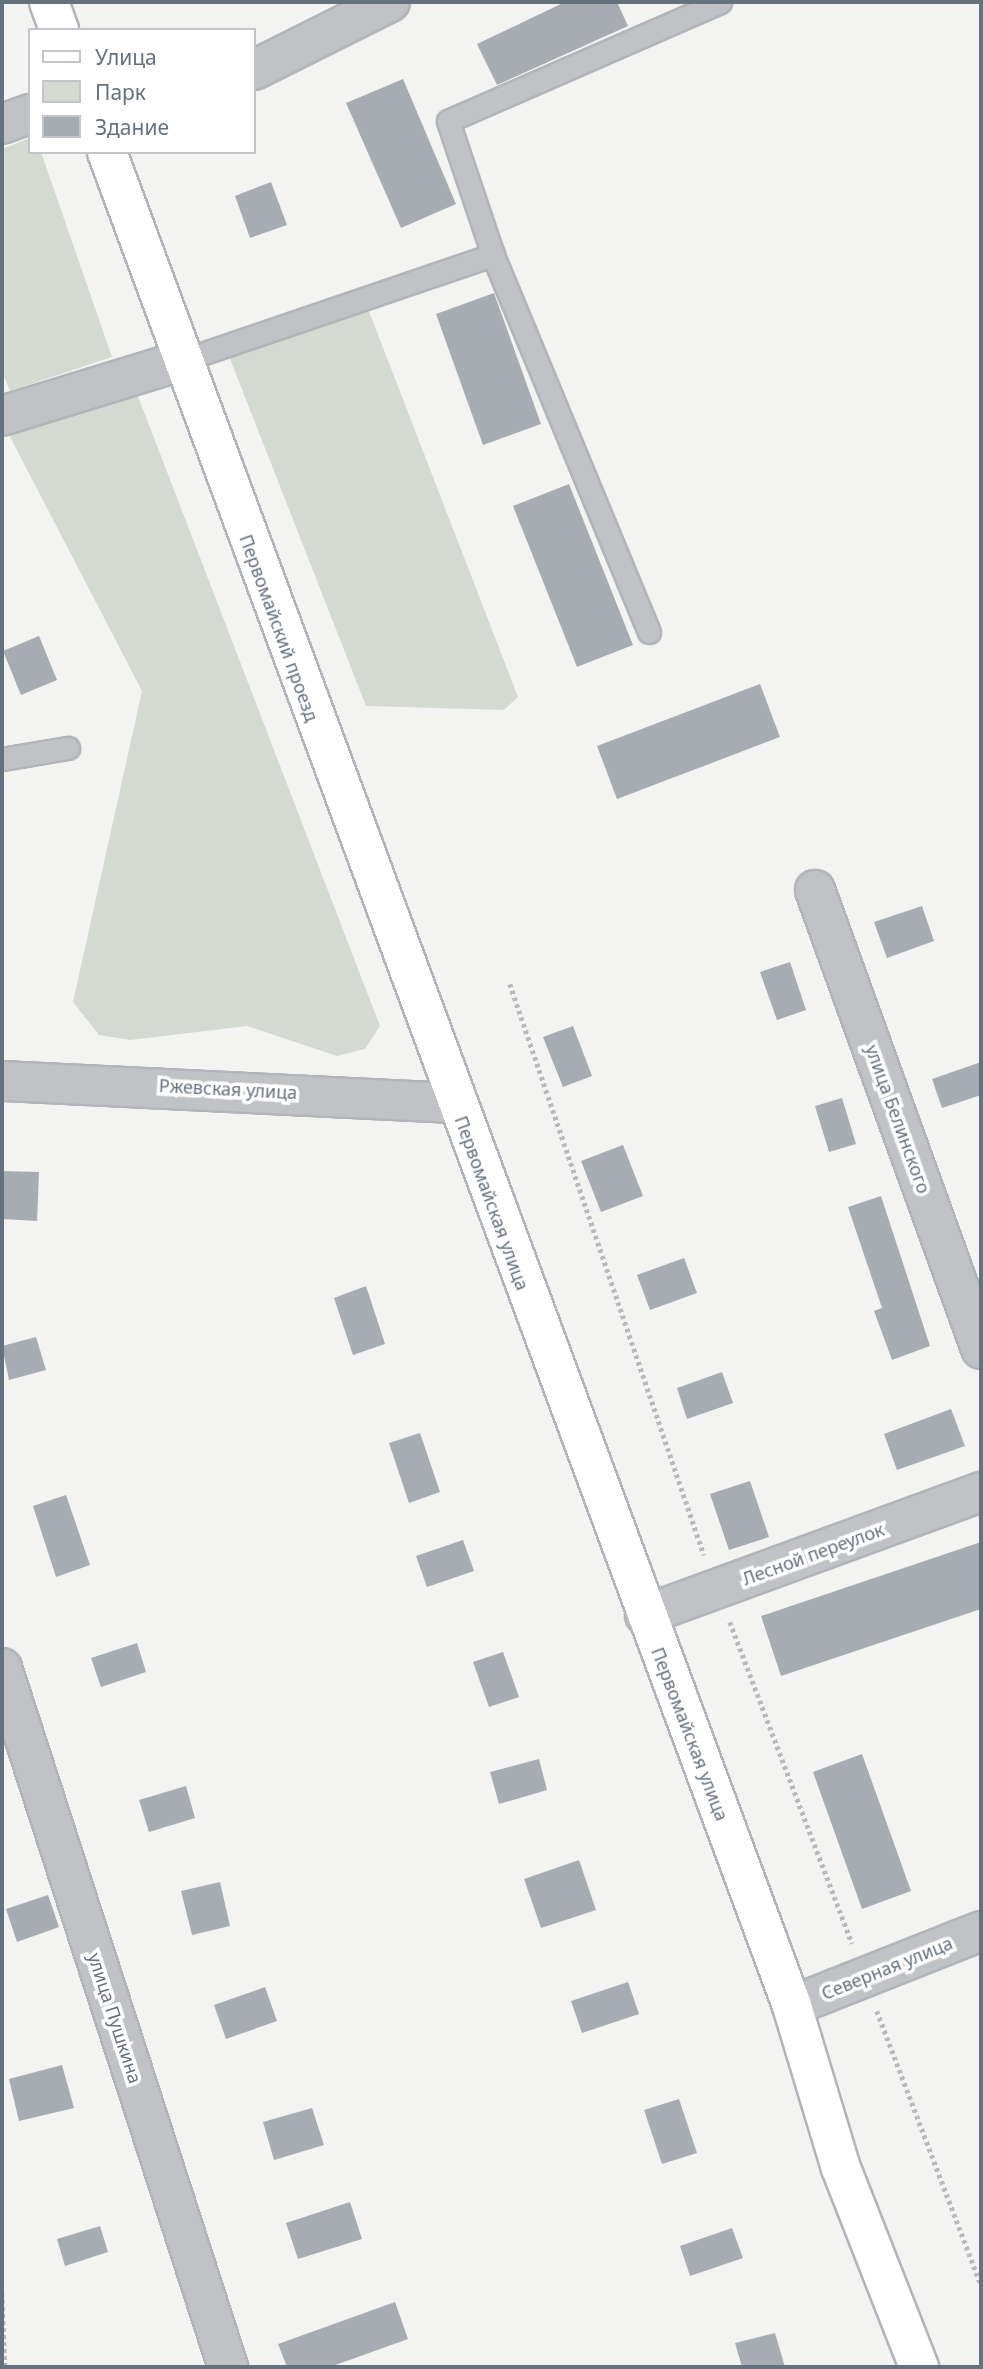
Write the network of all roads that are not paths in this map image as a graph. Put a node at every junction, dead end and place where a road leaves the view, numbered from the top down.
1 (49, 2) edge
2 (390, 2) edge
3 (720, 2) edge
4 (58, 28) edge
5 (256, 69) edge
6 (28, 115) edge
7 (2, 124) edge
8 (108, 154) edge
9 (493, 256) junction
10 (181, 361) junction
11 (2, 416) edge
12 (649, 632) dead end
13 (68, 748) dead end
14 (2, 759) edge
15 (815, 890) dead end
16 (2, 1081) edge
17 (454, 1103) junction
18 (981, 1349) edge
19 (981, 1492) edge
20 (645, 1615) junction
21 (2, 1668) edge
22 (981, 1931) edge
23 (792, 2006) junction
24 (228, 2367) edge
25 (919, 2367) edge

1 - 4 main road
2 - 5 street
3 - 9 lane
6 - 7 street
8 - 10 main road, Первомайский проезд
9 - 10 lane
9 - 12 lane
10 - 11 street
10 - 17 main road, Первомайский проезд
13 - 14 lane
15 - 18 street, улица Белинского
16 - 17 street, Ржевская улица
17 - 20 main road, Первомайская улица
19 - 20 street, Лесной переулок
20 - 23 main road, Первомайская улица
21 - 24 street, улица Пушкина
22 - 23 street, Северная улица
23 - 25 main road, Первомайская улица

